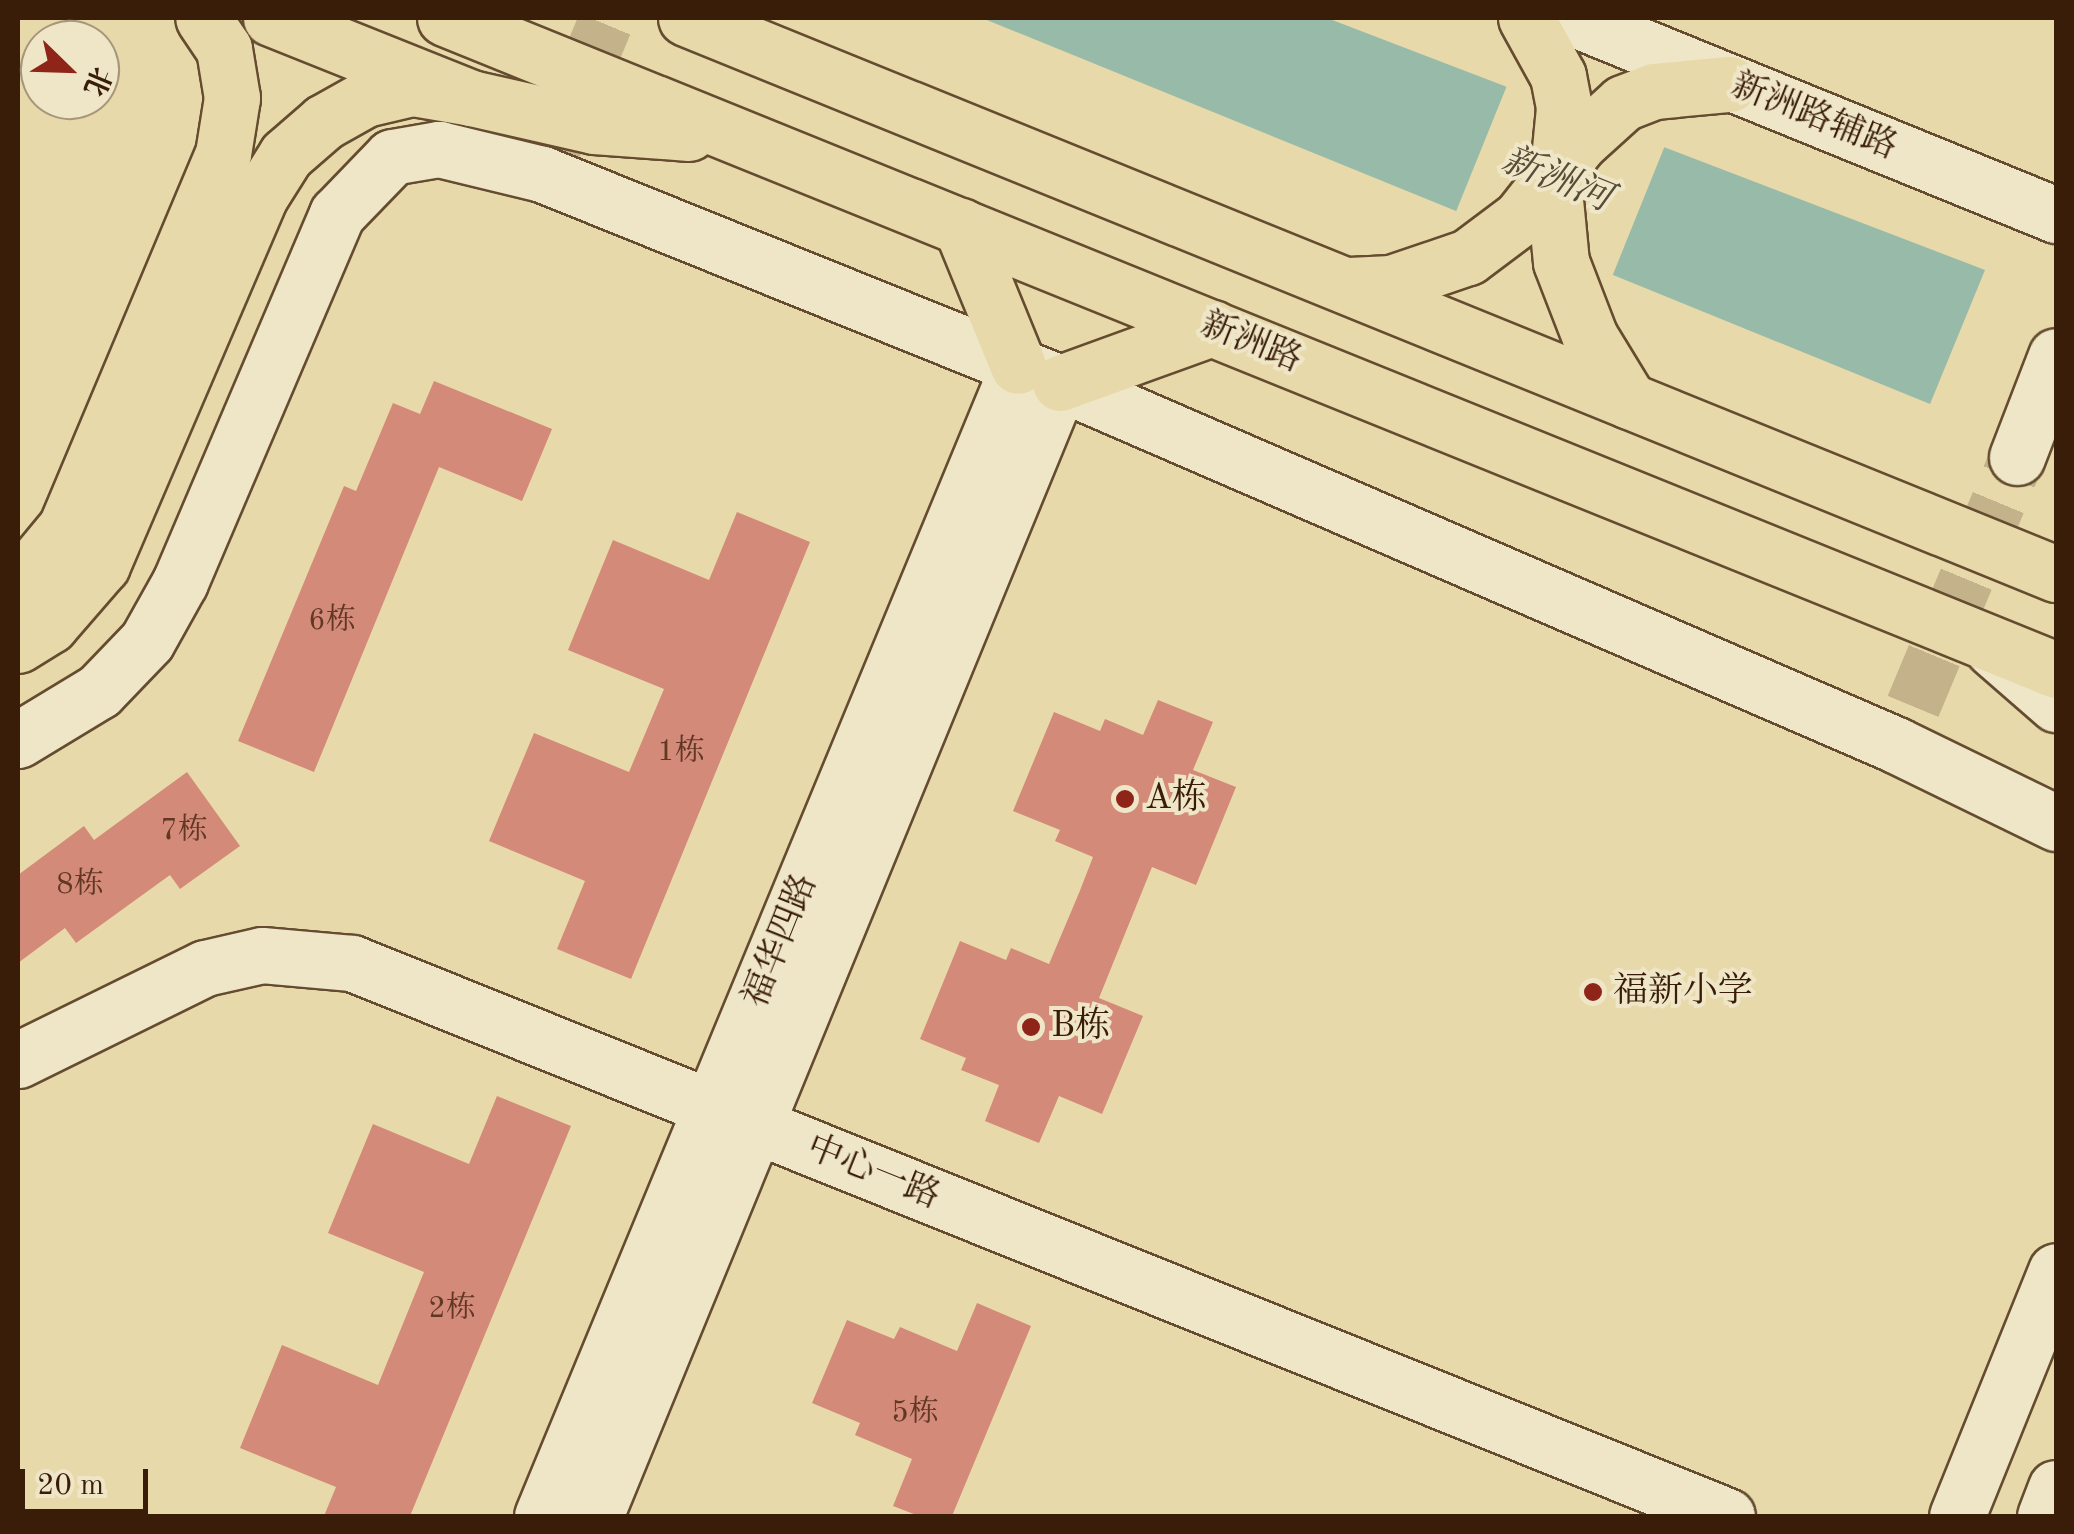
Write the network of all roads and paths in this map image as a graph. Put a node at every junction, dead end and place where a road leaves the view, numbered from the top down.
1 (203, 18) edge
2 (271, 18) edge
3 (445, 18) edge
4 (686, 18) edge
5 (730, 18) edge
6 (1526, 18) edge
7 (1572, 18) edge
8 (774, 53) junction
9 (1730, 84) junction
10 (470, 98) junction
11 (740, 137) junction
12 (1560, 168) junction
13 (2056, 215) edge
14 (961, 226) junction
15 (1346, 286) junction
16 (1212, 328) junction
17 (2056, 356) edge
18 (1039, 374) junction
19 (1629, 400) junction
20 (2017, 456) tunnel mouth
21 (1998, 550) junction
22 (2056, 560) edge
23 (2056, 574) edge
24 (18, 585) edge
25 (1983, 640) junction
26 (18, 644) edge
27 (2056, 670) edge
28 (2056, 704) edge
29 (18, 740) edge
30 (2056, 823) edge
31 (18, 1060) edge
32 (734, 1116) junction
33 (2056, 1271) edge
34 (2056, 1488) edge
35 (542, 1516) edge
36 (594, 1516) edge
37 (1727, 1516) edge
38 (1957, 1516) edge
39 (2045, 1516) edge

1 - 24 main road
2 - 10 main road
3 - 11 main road, 新洲路
4 - 8 main road
5 - 8 main road
6 - 12 main road
7 - 9 street, 新洲路辅路
8 - 15 main road
9 - 12 main road
9 - 13 street, 新洲路辅路
10 - 11 main road
10 - 26 main road
11 - 14 main road, 新洲路
12 - 15 main road
12 - 19 main road
14 - 16 main road, 新洲路
14 - 18 main road
15 - 19 main road
16 - 18 main road
16 - 25 main road, 新洲路
17 - 20 street
18 - 29 street
18 - 30 street
18 - 32 street, 福华四路
19 - 21 main road
21 - 22 main road
21 - 23 main road
25 - 27 main road, 新洲路
25 - 28 street
31 - 32 street, 中心一路
32 - 35 street, 福华四路
32 - 36 street, 福华四路
32 - 37 street, 中心一路
33 - 38 street
34 - 39 street

